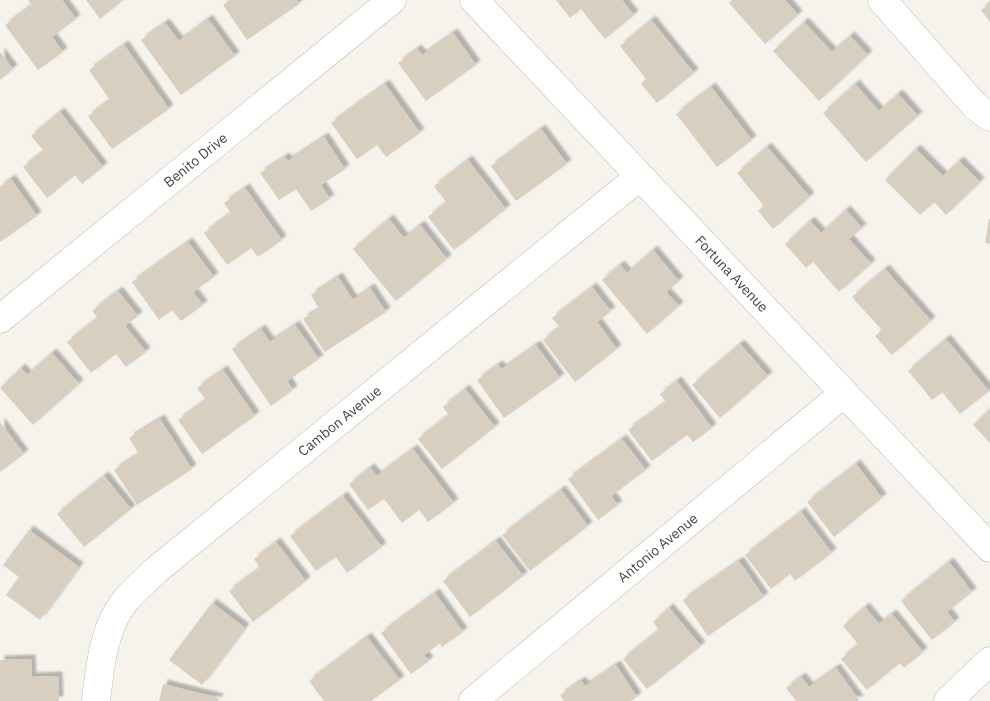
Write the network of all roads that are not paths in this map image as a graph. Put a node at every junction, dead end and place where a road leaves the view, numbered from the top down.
1 (392, 0) edge
2 (474, 0) edge
3 (882, 0) edge
4 (990, 117) edge
5 (639, 177) junction
6 (0, 318) edge
7 (843, 394) junction
8 (990, 548) edge
9 (990, 661) edge
10 (96, 701) edge
11 (473, 701) edge
12 (948, 701) edge

1 - 6 street, Benito Drive
2 - 5 street, Fortuna Avenue
3 - 4 street
5 - 7 street, Fortuna Avenue
5 - 10 street, Cambon Avenue
7 - 8 street, Fortuna Avenue
7 - 11 street, Antonio Avenue
9 - 12 street

